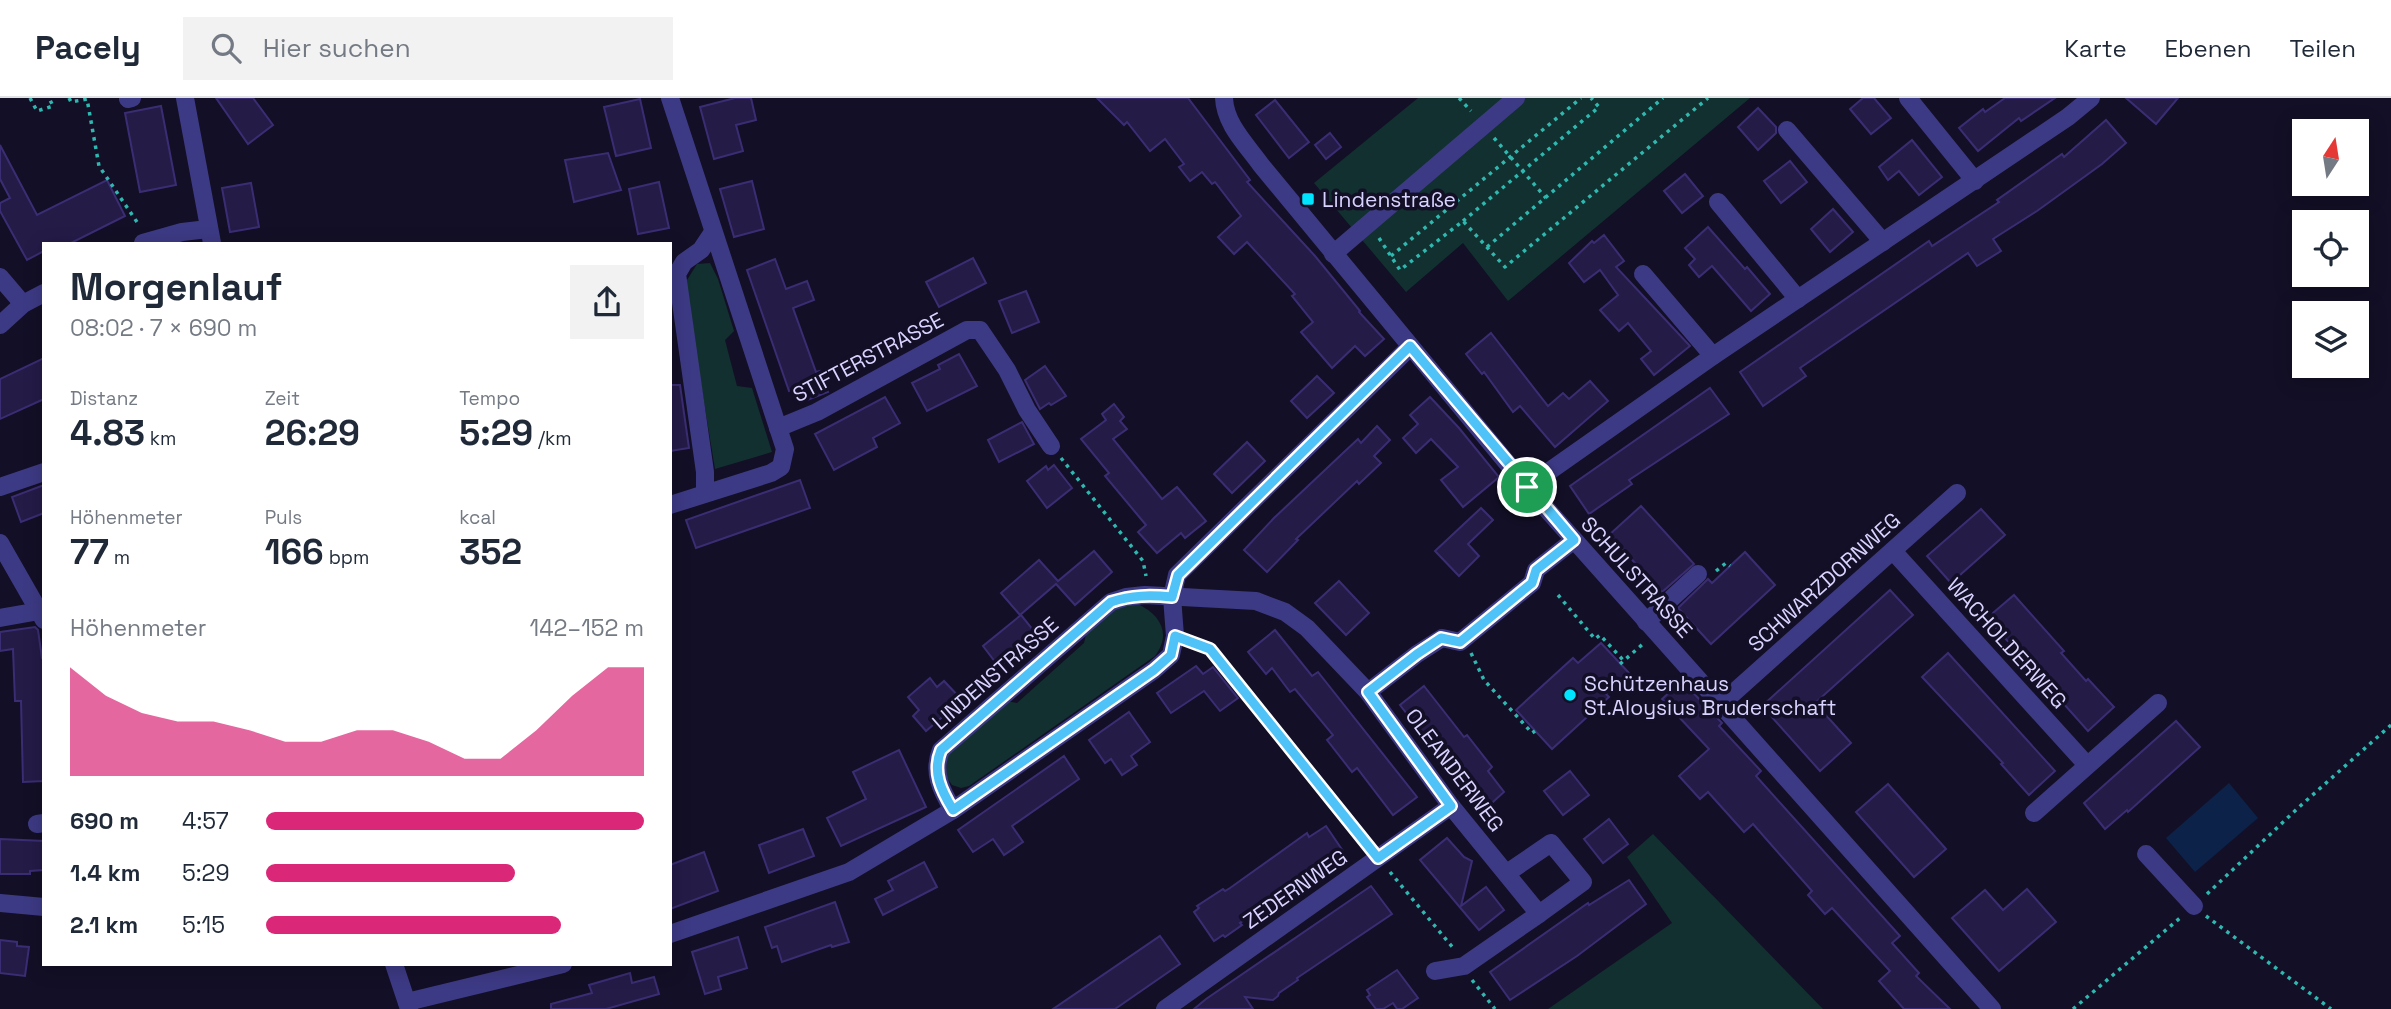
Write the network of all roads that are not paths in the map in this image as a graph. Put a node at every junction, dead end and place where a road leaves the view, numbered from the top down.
1 (185, 98) edge
2 (670, 98) edge
3 (1517, 98) edge
4 (1908, 98) edge
5 (2091, 98) edge
6 (1221, 99) edge
7 (1787, 130) dead end
8 (1975, 181) junction
9 (1718, 202) dead end
10 (713, 232) junction
11 (210, 236) edge
12 (146, 242) edge
13 (1883, 242) junction
14 (1333, 254) junction
15 (1643, 274) dead end
16 (0, 277) edge
17 (42, 294) edge
18 (1798, 299) junction
19 (23, 304) junction
20 (0, 325) edge
21 (1410, 346) junction
22 (1713, 356) junction
23 (778, 428) junction
24 (1051, 446) road end
25 (42, 473) edge
26 (0, 487) edge
27 (1527, 487) junction
28 (705, 492) junction
29 (1957, 493) dead end
30 (672, 504) edge
31 (1574, 540) junction
32 (0, 543) edge
33 (1893, 551) junction
34 (1698, 574) dead end
35 (36, 591) edge
36 (1172, 597) junction
37 (41, 616) edge
38 (0, 618) edge
39 (1651, 627) junction
40 (1368, 692) junction
41 (2158, 703) dead end
42 (1721, 704) junction
43 (2087, 765) junction
44 (1451, 806) junction
45 (953, 810) junction
46 (2034, 813) dead end
47 (2146, 854) dead end
48 (1507, 873) junction
49 (0, 903) edge
50 (42, 906) edge
51 (2194, 906) dead end
52 (1539, 914) junction
53 (672, 933) edge
54 (395, 966) edge
55 (557, 966) edge
56 (1434, 971) dead end
57 (408, 1006) edge
58 (1165, 1009) edge
59 (1992, 1009) edge

1 - 11 street
2 - 10 street
3 - 14 street
4 - 8 street
5 - 8 street
6 - 14 street, SCHULSTRASSE
7 - 13 street
8 - 13 street
9 - 18 street
10 - 23 street
10 - 28 street
11 - 12 street
13 - 18 street
14 - 21 street, SCHULSTRASSE
15 - 22 street
16 - 19 street
17 - 19 street
18 - 22 street
19 - 20 street
21 - 27 street, SCHULSTRASSE
21 - 36 street
22 - 27 street
23 - 24 street, STIFTERSTRASSE
23 - 28 street, STIFTERSTRASSE
25 - 26 street
27 - 31 street, SCHULSTRASSE
28 - 30 street, STIFTERSTRASSE
29 - 33 street, SCHWARZDORNWEG
31 - 39 street, SCHULSTRASSE
31 - 40 street
32 - 35 street
33 - 42 street, SCHWARZDORNWEG
33 - 43 street, WACHOLDERWEG
34 - 39 street
35 - 37 street
36 - 40 street, OLEANDERWEG
36 - 45 street
36 - 45 street, LINDENSTRASSE
37 - 38 street
39 - 42 street, SCHULSTRASSE
40 - 44 street, OLEANDERWEG
41 - 43 street
42 - 59 street, SCHULSTRASSE
43 - 46 street
44 - 48 street, OLEANDERWEG
44 - 58 street, ZEDERNWEG
45 - 53 street
47 - 51 street
48 - 52 street, OLEANDERWEG
48 - 52 street
49 - 50 street
52 - 56 street
54 - 57 street
55 - 57 street

